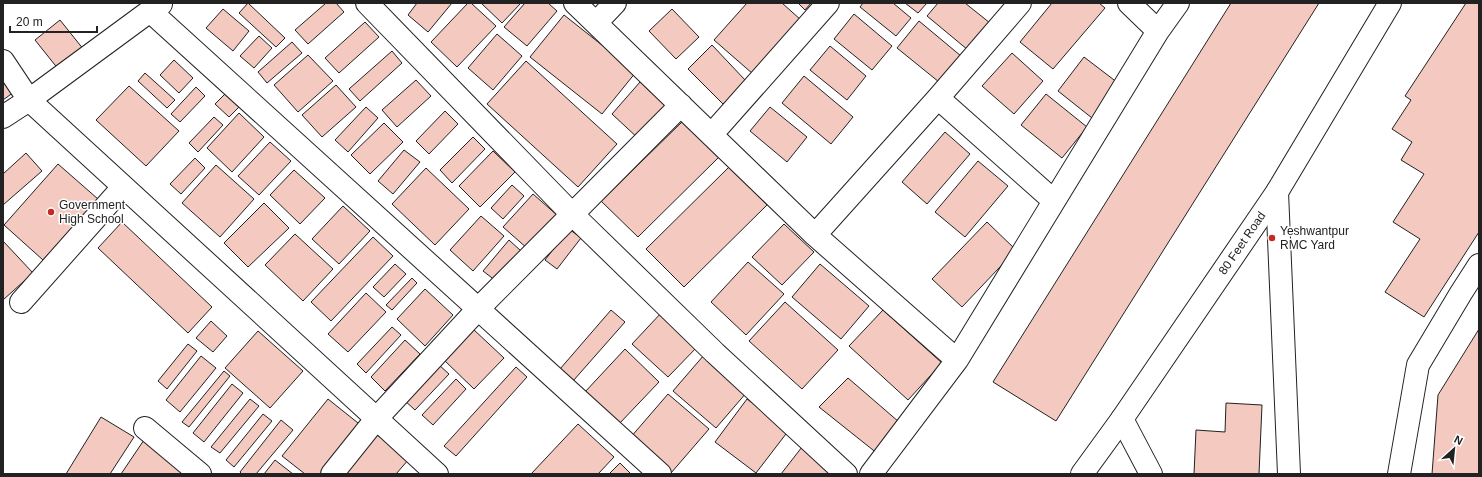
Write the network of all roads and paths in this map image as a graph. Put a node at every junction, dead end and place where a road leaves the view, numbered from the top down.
1 (367, 3) edge
2 (575, 3) edge
3 (614, 3) edge
4 (828, 3) edge
5 (1020, 3) edge
6 (1129, 3) edge
7 (1178, 3) edge
8 (1390, 3) edge
9 (156, 7) edge
10 (596, 23) junction
11 (1158, 32) junction
12 (3, 60) edge
13 (938, 98) junction
14 (29, 100) junction
15 (681, 105) junction
16 (3, 117) edge
17 (712, 134) junction
18 (123, 187) junction
19 (1278, 192) junction
20 (1054, 200) junction
21 (572, 214) junction
22 (815, 234) junction
23 (1479, 265) edge
24 (21, 302) dead end
25 (478, 309) junction
26 (957, 360) junction
27 (376, 419) junction
28 (1122, 419) junction
29 (145, 428) dead end
30 (200, 474) edge
31 (332, 474) edge
32 (437, 474) edge
33 (660, 474) edge
34 (846, 474) edge
35 (872, 474) edge
36 (1082, 474) edge
37 (1151, 474) edge
38 (1289, 474) edge
39 (1399, 474) edge

1 - 21 street
2 - 10 street
3 - 10 street
4 - 17 street
5 - 13 street
6 - 11 street
7 - 11 street
8 - 19 street, 80 Feet Road
9 - 14 street
9 - 25 street
10 - 15 street
11 - 20 street
12 - 14 street
13 - 20 street
13 - 22 street
14 - 16 street
14 - 18 street
15 - 17 street
15 - 21 street
17 - 22 street
18 - 24 street
18 - 27 street
19 - 28 street, 80 Feet Road
19 - 38 street
20 - 26 street
21 - 25 street
21 - 34 street
22 - 26 street
23 - 39 street
25 - 27 street
25 - 33 street
26 - 35 street
27 - 31 street
27 - 32 street
28 - 36 street, 80 Feet Road
28 - 37 street
29 - 30 street

